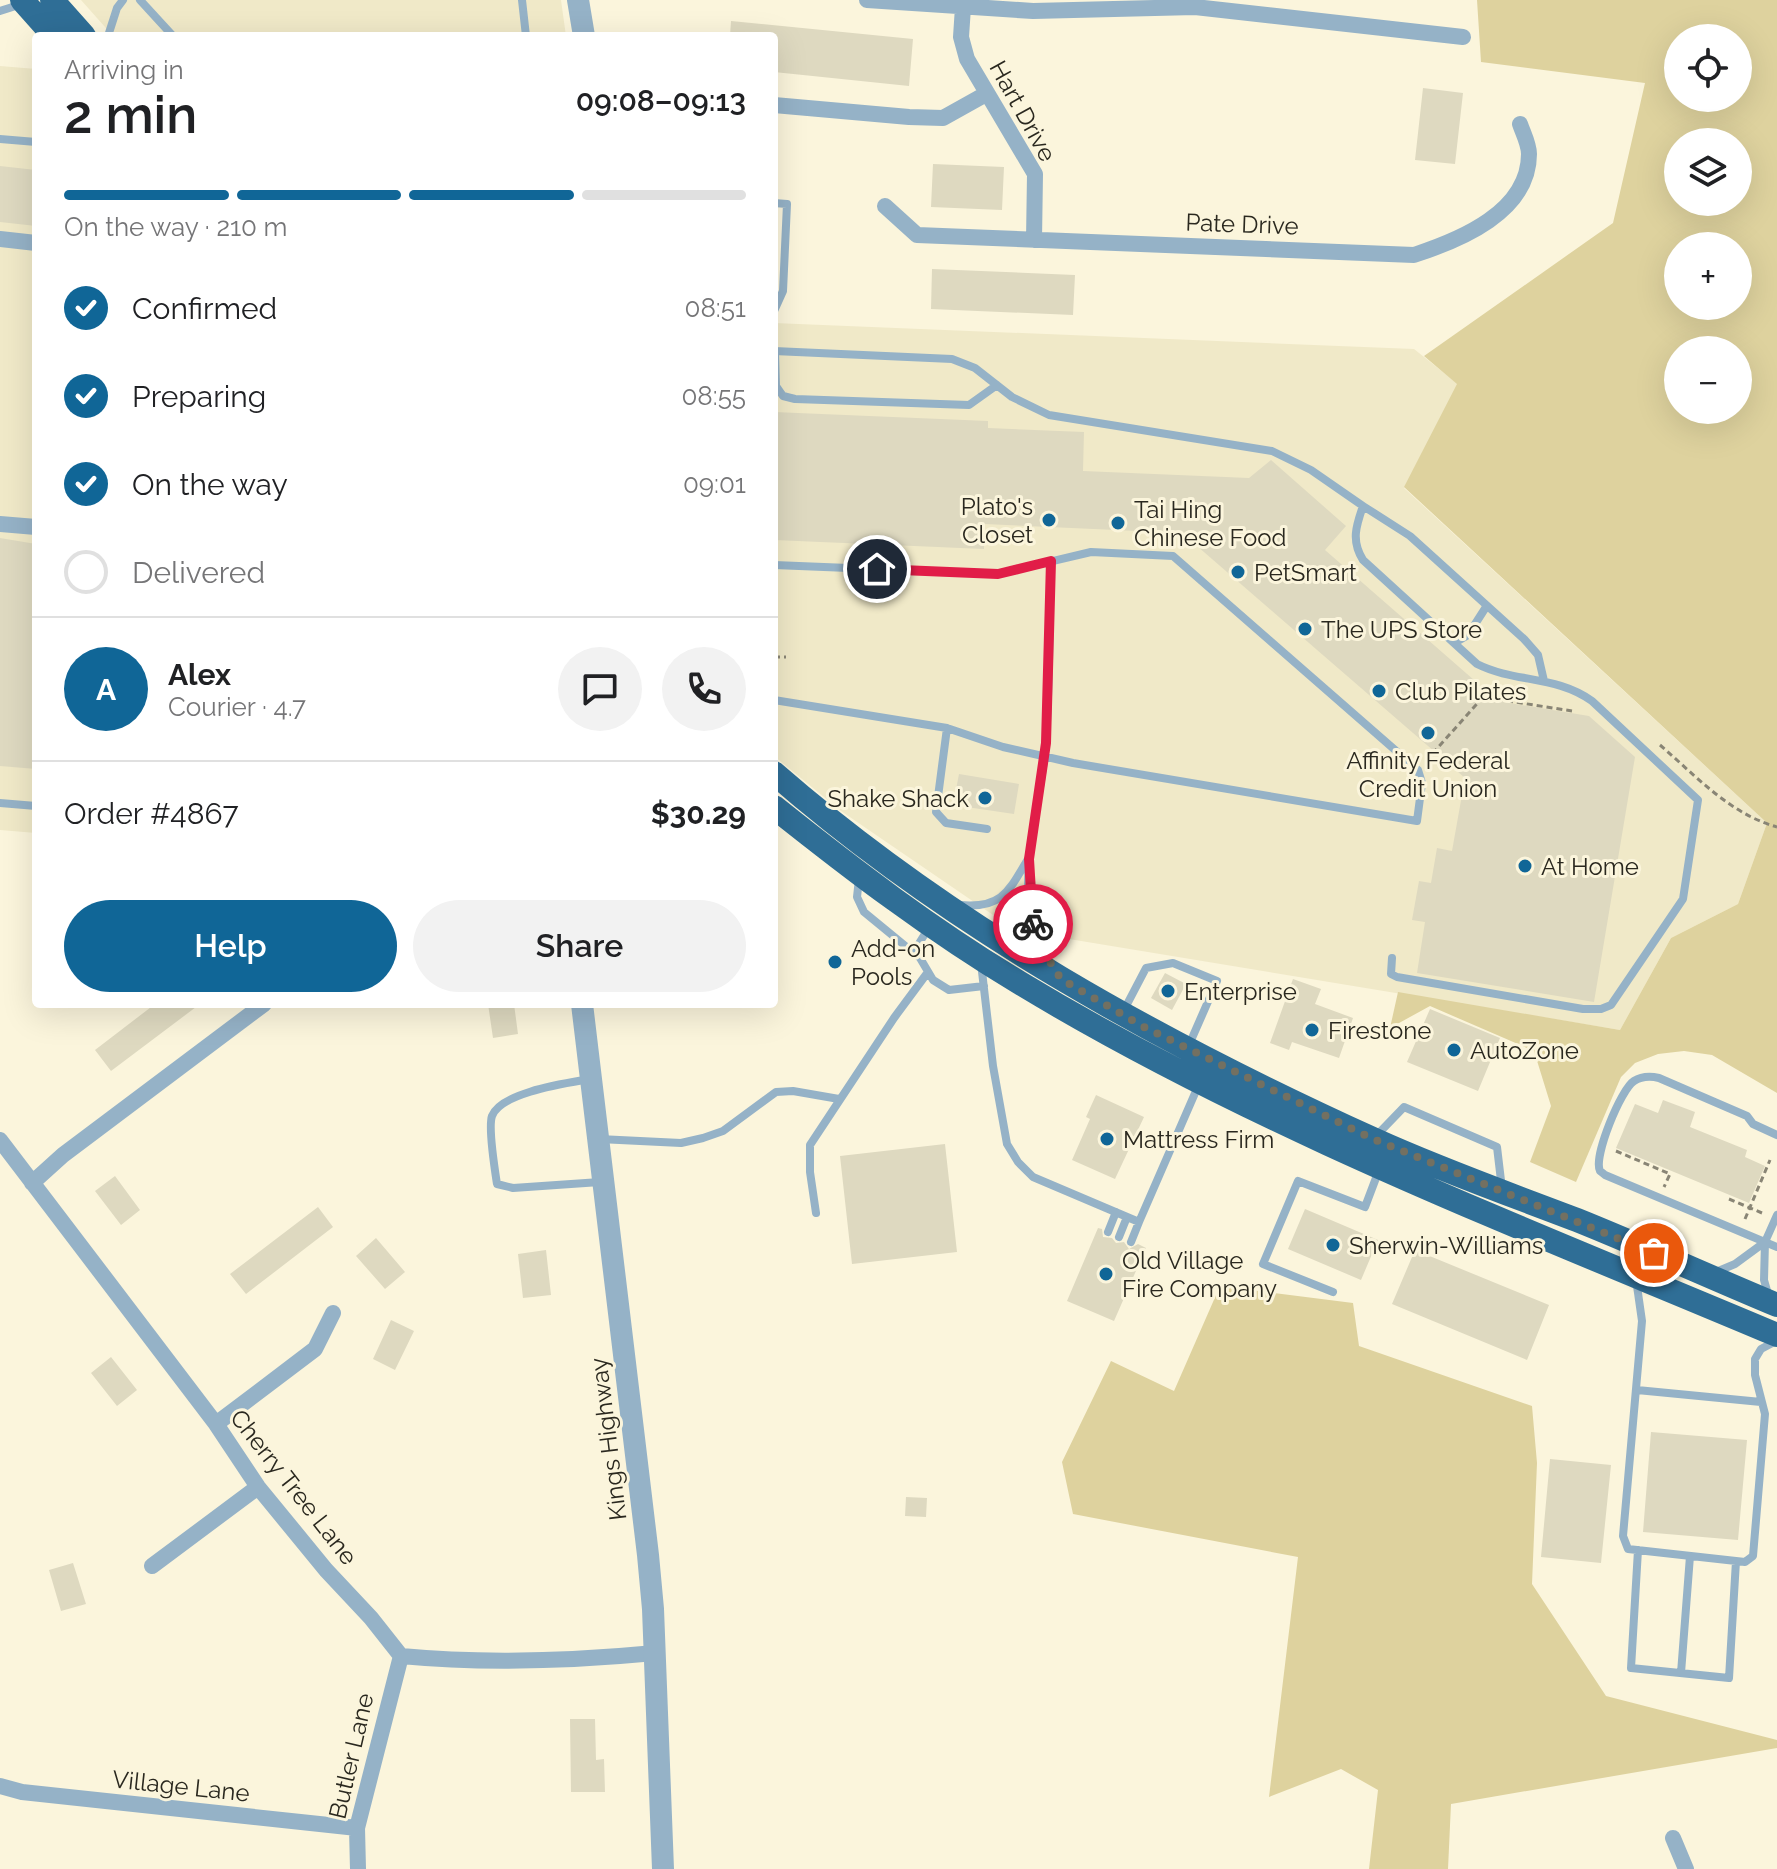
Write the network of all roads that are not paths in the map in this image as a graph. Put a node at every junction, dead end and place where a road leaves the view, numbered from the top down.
1 (52, 0) edge
2 (123, 0) edge
3 (140, 0) edge
4 (522, 0) edge
5 (578, 0) edge
6 (867, 0) edge
7 (24, 2) edge
8 (1149, 4) edge
9 (1093, 5) edge
10 (963, 7) junction
11 (0, 11) edge
12 (50, 32) edge
13 (80, 32) edge
14 (109, 32) edge
15 (169, 32) edge
16 (526, 32) edge
17 (583, 32) edge
18 (1463, 37) dead end
19 (986, 94) junction
20 (778, 105) edge
21 (1520, 124) dead end
22 (0, 139) edge
23 (32, 142) edge
24 (778, 203) edge
25 (885, 206) dead end
26 (0, 239) edge
27 (1034, 240) junction
28 (32, 243) edge
29 (778, 302) edge
30 (778, 351) edge
31 (997, 385) junction
32 (778, 389) edge
33 (1363, 506) junction
34 (0, 524) edge
35 (32, 527) edge
36 (1051, 561) junction
37 (778, 565) edge
38 (1486, 607) junction
39 (1456, 642) junction
40 (1544, 681) junction
41 (778, 701) edge
42 (947, 728) junction
43 (1045, 757) junction
44 (778, 776) edge
45 (0, 803) edge
46 (32, 806) edge
47 (778, 810) edge
48 (987, 829) dead end
49 (1029, 859) junction
50 (859, 874) junction
51 (940, 902) junction
52 (931, 925) junction
53 (913, 953) junction
54 (981, 958) junction
55 (1392, 958) dead end
56 (928, 972) junction
57 (1061, 979) junction
58 (984, 986) junction
59 (259, 1008) edge
60 (582, 1008) edge
61 (1121, 1015) junction
62 (1187, 1050) junction
63 (1204, 1071) junction
64 (590, 1079) junction
65 (839, 1099) junction
66 (1777, 1135) edge
67 (598, 1139) junction
68 (1373, 1139) junction
69 (0, 1140) edge
70 (1381, 1166) junction
71 (603, 1182) junction
72 (32, 1183) junction
73 (1502, 1193) junction
74 (1116, 1212) junction
75 (816, 1213) dead end
76 (1777, 1215) edge
77 (1127, 1217) junction
78 (1139, 1222) junction
79 (1108, 1232) dead end
80 (1119, 1237) dead end
81 (1131, 1242) dead end
82 (1765, 1242) junction
83 (1777, 1247) edge
84 (1635, 1275) junction
85 (1704, 1275) junction
86 (1333, 1292) dead end
87 (1777, 1304) edge
88 (333, 1313) dead end
89 (1777, 1335) edge
90 (1777, 1341) edge
91 (1637, 1390) junction
92 (1761, 1402) junction
93 (216, 1424) junction
94 (258, 1487) junction
95 (1633, 1549) junction
96 (1690, 1556) junction
97 (1740, 1562) junction
98 (152, 1566) dead end
99 (655, 1653) junction
100 (401, 1656) junction
101 (1681, 1673) junction
102 (0, 1786) edge
103 (357, 1828) junction
104 (1673, 1838) dead end
105 (358, 1869) edge
106 (663, 1869) edge
107 (1686, 1869) edge

1 - 13 highway
2 - 14 lane
3 - 15 lane
4 - 16 lane
5 - 17 street
6 - 10 street
7 - 11 lane
7 - 12 highway
8 - 9 street
8 - 18 street
9 - 10 street
10 - 19 street, Hart Drive
19 - 20 street
19 - 27 street, Hart Drive
21 - 27 street, Pate Drive
22 - 23 lane
24 - 29 lane
25 - 27 street, Pate Drive
26 - 28 street
30 - 31 lane
31 - 32 lane
31 - 33 lane
33 - 38 lane
33 - 39 lane
34 - 35 street
36 - 37 lane
36 - 43 lane
36 - 43 lane
38 - 39 lane
38 - 40 lane
39 - 40 lane
40 - 55 lane
41 - 42 lane
42 - 43 lane
42 - 48 lane
43 - 49 lane
44 - 51 highway
45 - 46 lane
47 - 50 highway
49 - 51 lane
49 - 57 lane
50 - 52 highway
50 - 53 lane
51 - 57 highway
52 - 53 lane
52 - 54 highway
53 - 56 lane
54 - 58 lane
54 - 63 highway
56 - 58 lane
56 - 65 lane
57 - 61 highway
58 - 74 lane
59 - 72 street
60 - 64 street, Kings Highway
61 - 62 highway
61 - 62 lane
62 - 63 highway
63 - 68 highway
63 - 70 highway
63 - 78 lane
64 - 67 street, Kings Highway
64 - 71 lane
65 - 67 lane
65 - 75 lane
66 - 82 lane
67 - 71 street, Kings Highway
68 - 73 highway
68 - 73 lane
69 - 72 street, Cherry Tree Lane
70 - 84 highway
70 - 86 lane
71 - 99 street, Kings Highway
72 - 93 street, Cherry Tree Lane
73 - 85 highway
74 - 77 lane
74 - 79 lane
76 - 82 lane
77 - 78 lane
77 - 80 lane
78 - 81 lane
82 - 83 lane
82 - 85 lane
82 - 87 lane
84 - 89 highway
84 - 91 lane
85 - 87 highway
88 - 93 street
90 - 92 lane
91 - 92 lane
91 - 95 lane
92 - 97 lane
93 - 94 street, Cherry Tree Lane
94 - 98 street
94 - 100 street, Cherry Tree Lane
95 - 96 lane
95 - 101 lane
96 - 97 lane
96 - 101 lane
97 - 101 lane
99 - 100 street
99 - 106 street, Kings Highway
100 - 103 street, Butler Lane
102 - 103 street, Village Lane
103 - 105 street, Butler Lane
104 - 107 street

